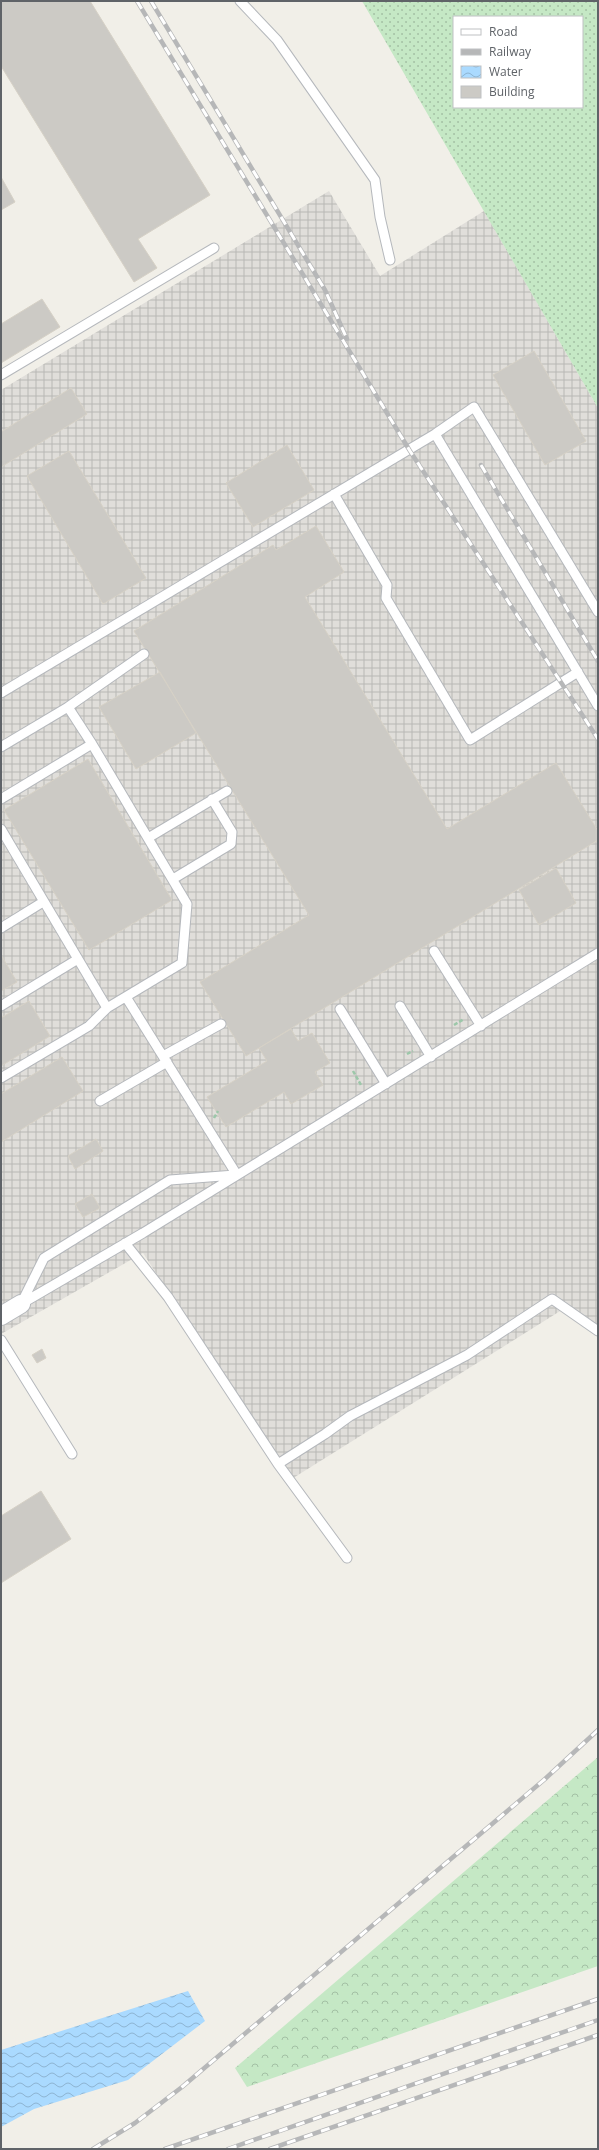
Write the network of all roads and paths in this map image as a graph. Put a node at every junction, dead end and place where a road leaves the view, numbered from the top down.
1 (240, 1) edge
2 (214, 248) dead end
3 (390, 260) dead end
4 (1, 375) edge
5 (435, 434) junction
6 (334, 494) junction
7 (598, 612) edge
8 (144, 654) dead end
9 (578, 672) junction
10 (1, 693) edge
11 (598, 706) edge
12 (68, 707) junction
13 (92, 744) junction
14 (1, 748) edge
15 (226, 791) dead end
16 (1, 799) edge
17 (212, 799) junction
18 (1, 829) edge
19 (148, 838) junction
20 (173, 879) junction
21 (44, 902) junction
22 (1, 928) edge
23 (434, 951) dead end
24 (598, 953) edge
25 (78, 959) junction
26 (126, 997) junction
27 (1, 1006) edge
28 (400, 1006) dead end
29 (107, 1008) junction
30 (340, 1008) dead end
31 (221, 1024) dead end
32 (481, 1026) junction
33 (430, 1057) junction
34 (165, 1059) junction
35 (1, 1078) edge
36 (386, 1084) junction
37 (100, 1101) dead end
38 (237, 1175) junction
39 (125, 1243) junction
40 (21, 1304) junction
41 (2, 1312) edge
42 (598, 1331) edge
43 (1, 1340) edge
44 (72, 1454) dead end
45 (278, 1464) junction
46 (347, 1558) dead end

1 - 3 lane
2 - 4 lane
5 - 6 lane
5 - 7 lane
5 - 9 lane
6 - 9 lane
6 - 10 lane
8 - 12 lane
9 - 11 lane
12 - 13 lane
12 - 14 lane
13 - 16 lane
13 - 19 lane
15 - 17 lane
17 - 19 lane
17 - 20 lane
18 - 21 lane
19 - 20 lane
20 - 26 lane
21 - 22 lane
21 - 25 lane
23 - 32 lane
24 - 32 lane
25 - 27 lane
25 - 29 lane
26 - 29 lane
26 - 34 lane
28 - 33 lane
29 - 35 lane
30 - 36 lane
31 - 34 lane
32 - 33 lane
33 - 36 lane
34 - 37 lane
34 - 38 lane
36 - 38 lane
38 - 39 lane
38 - 40 lane
39 - 40 lane
39 - 45 lane
40 - 41 street
42 - 45 lane
43 - 44 lane
45 - 46 lane

